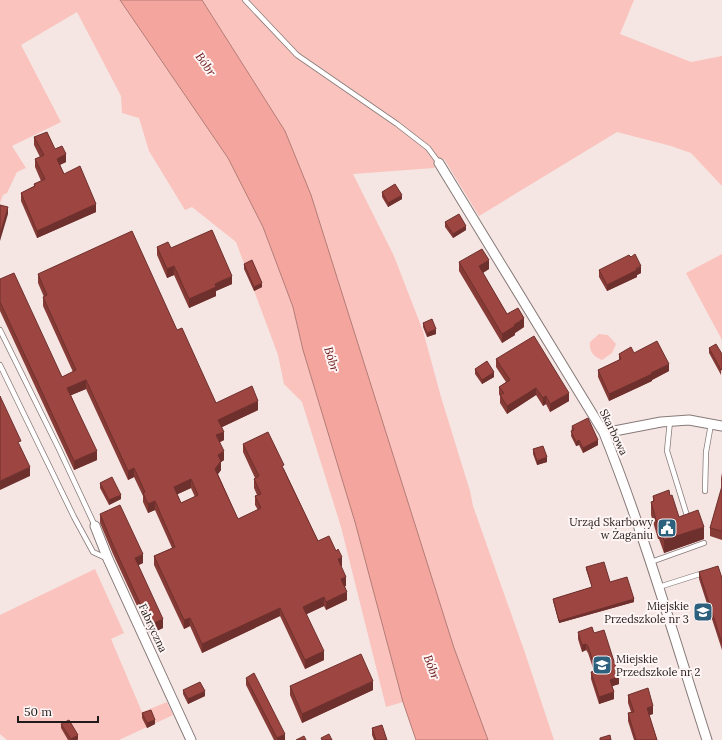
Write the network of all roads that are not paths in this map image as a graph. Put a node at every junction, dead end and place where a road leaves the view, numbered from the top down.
1 (245, 0) edge
2 (439, 163) joint
3 (0, 330) edge
4 (0, 365) edge
5 (670, 421) junction
6 (711, 424) junction
7 (722, 426) edge
8 (604, 433) junction
9 (705, 491) dead end
10 (688, 521) edge
11 (95, 526) joint
12 (704, 543) dead end
13 (108, 559) junction
14 (650, 562) junction
15 (711, 570) edge
16 (659, 587) junction
17 (191, 740) edge
18 (707, 740) edge

1 - 2 lane
2 - 8 street, Skarbowa
3 - 11 lane
4 - 13 lane
5 - 6 street
5 - 8 street
5 - 10 lane
6 - 7 street
6 - 9 lane
8 - 14 street, Skarbowa
11 - 13 street, Fabryczna
12 - 14 lane
13 - 17 street, Fabryczna
14 - 16 street, Skarbowa
15 - 16 lane
16 - 18 street, Skarbowa

